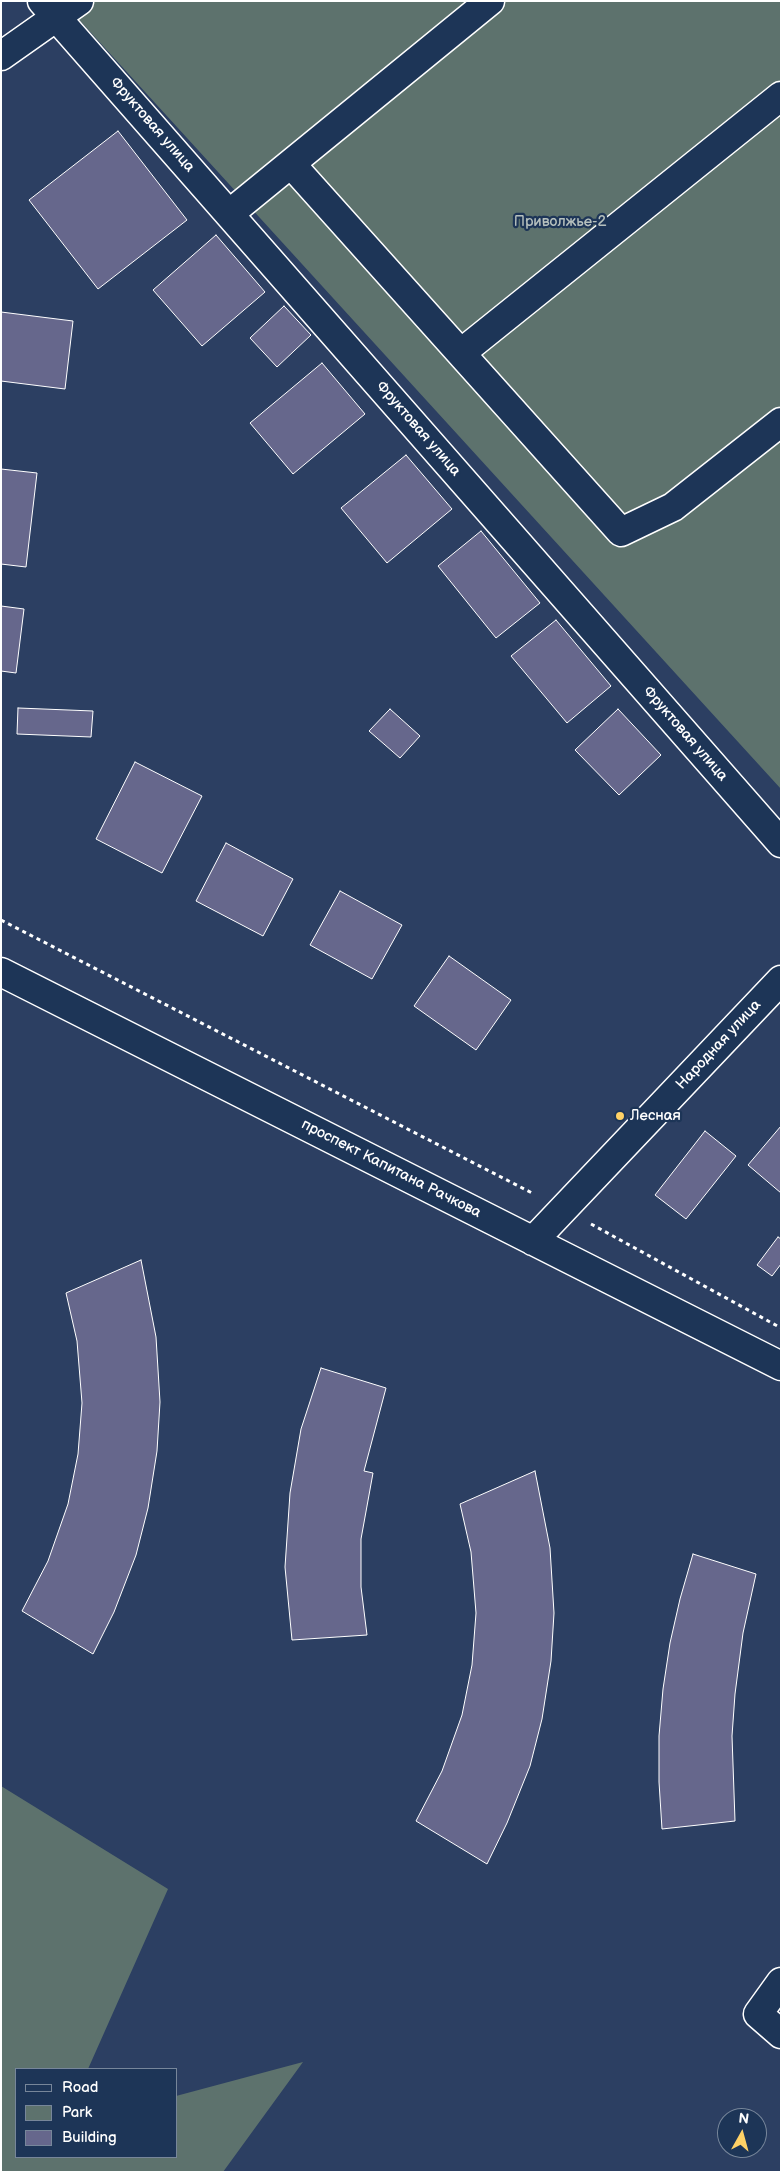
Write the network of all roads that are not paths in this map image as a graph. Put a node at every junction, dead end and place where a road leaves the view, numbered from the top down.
1 (79, 1) edge
2 (490, 1) edge
3 (49, 9) edge
4 (1, 56) edge
5 (781, 96) edge
6 (291, 164) junction
7 (229, 214) junction
8 (461, 353) junction
9 (781, 422) edge
10 (781, 843) edge
11 (1, 972) edge
12 (781, 980) edge
13 (533, 1241) junction
14 (781, 1366) edge
15 (781, 1982) edge
16 (781, 2034) edge

1 - 3 street
2 - 6 street
3 - 4 street
3 - 7 street, Фруктовая улица
5 - 8 street
6 - 7 street
6 - 8 street
7 - 10 street, Фруктовая улица
8 - 9 street
11 - 13 street, проспект Капитана Рачкова
12 - 13 street, Народная улица
13 - 14 street, проспект Капитана Рачкова
15 - 16 street

